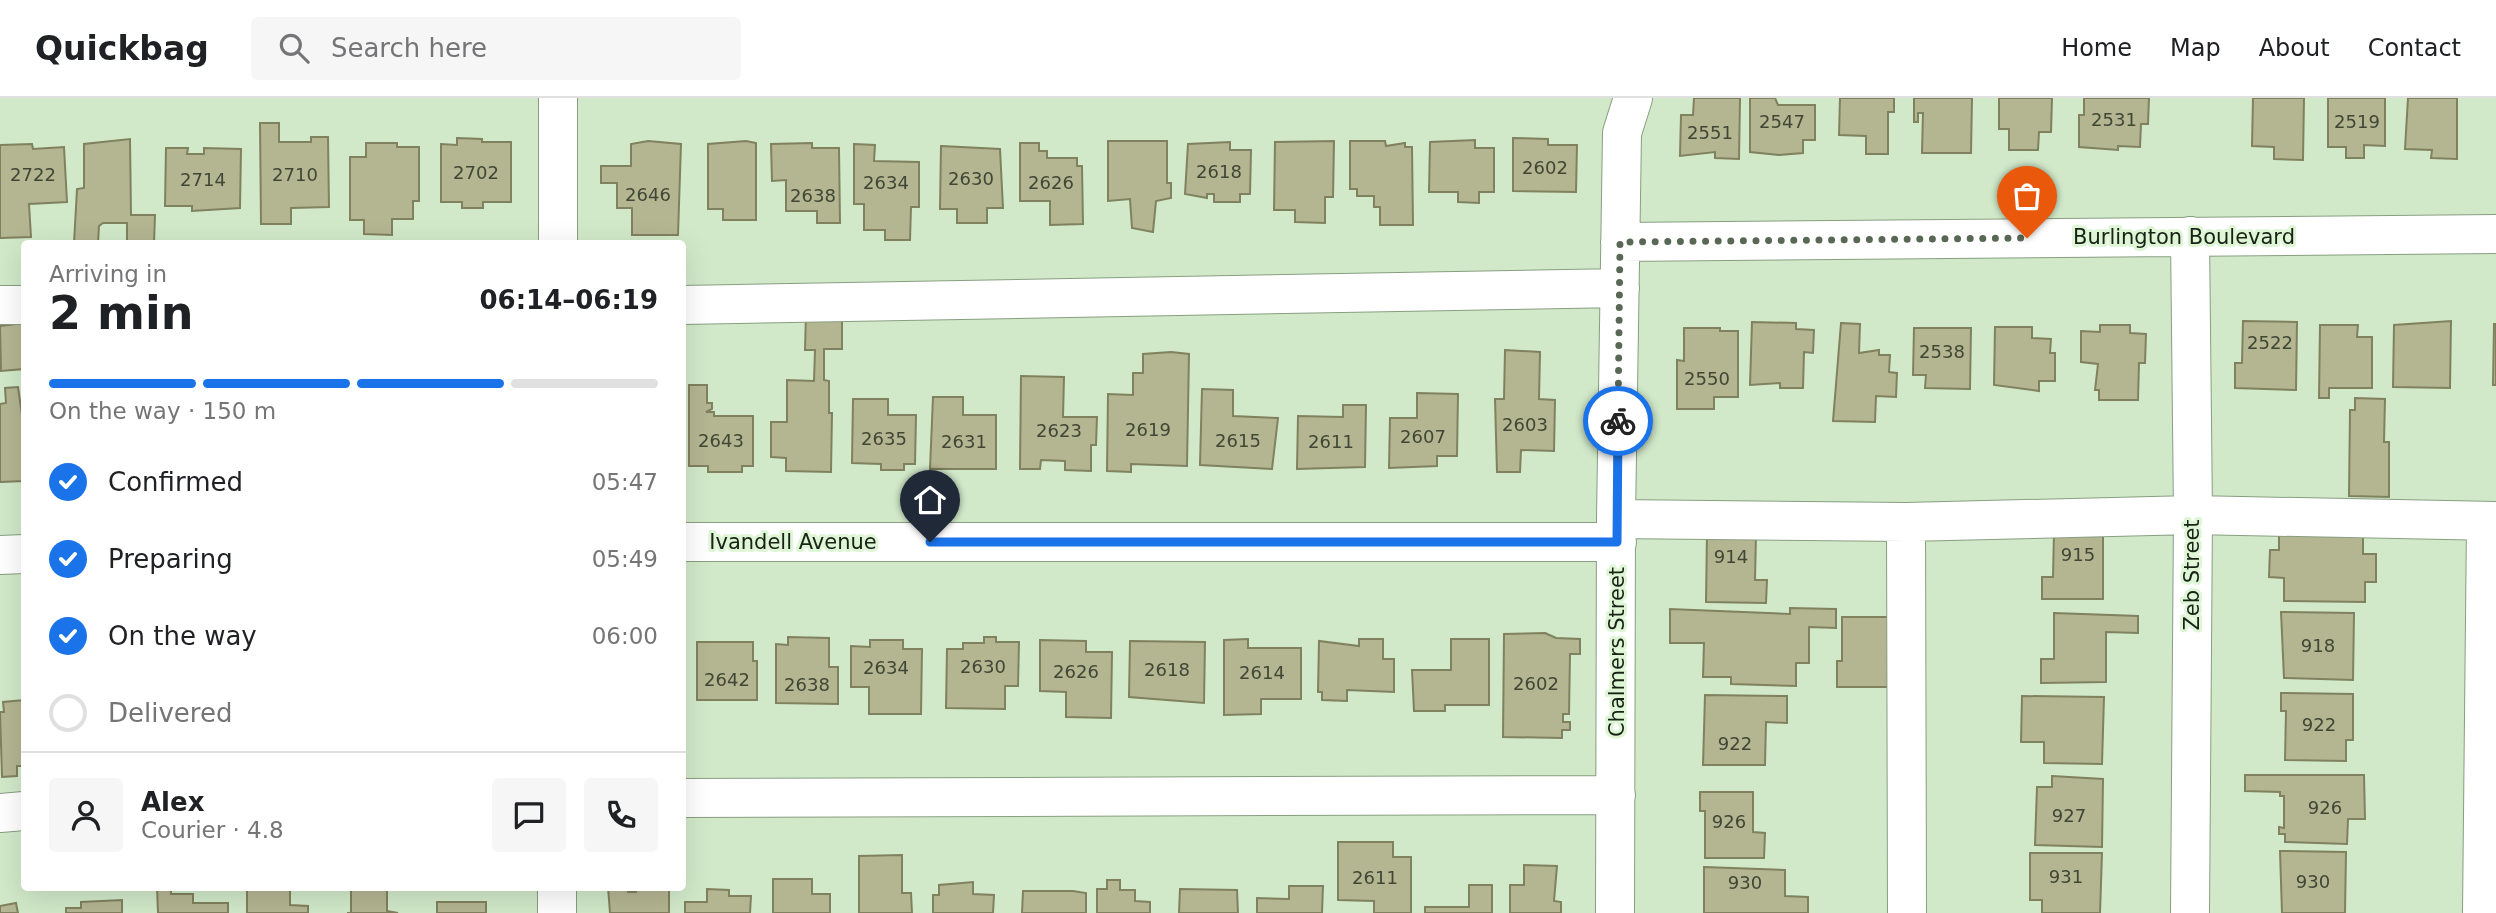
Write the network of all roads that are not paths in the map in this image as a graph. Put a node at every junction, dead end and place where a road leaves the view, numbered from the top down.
1 (558, 98) edge
2 (1633, 98) edge
3 (2496, 234) edge
4 (2190, 236) junction
5 (558, 240) edge
6 (1620, 242) junction
7 (1620, 288) junction
8 (0, 305) edge
9 (21, 305) edge
10 (686, 305) edge
11 (2193, 515) junction
12 (2491, 521) edge
13 (1906, 522) junction
14 (1617, 530) junction
15 (686, 542) edge
16 (21, 554) edge
17 (0, 555) edge
18 (1616, 796) junction
19 (686, 798) edge
20 (21, 811) edge
21 (0, 813) edge
22 (557, 891) edge
23 (556, 913) edge
24 (1615, 913) edge
25 (1907, 913) edge
26 (2190, 913) edge
27 (2482, 913) edge

1 - 5 street
2 - 6 street, Chalmers Street
3 - 4 street, Burlington Boulevard
4 - 6 street, Burlington Boulevard
4 - 11 street, Zeb Street
6 - 7 street, Chalmers Street
7 - 10 street
7 - 14 street, Chalmers Street
8 - 9 street
11 - 12 street, Ivandell Avenue
11 - 13 street, Ivandell Avenue
11 - 26 street, Zeb Street
12 - 27 street
13 - 14 street, Ivandell Avenue
13 - 25 street
14 - 15 street, Ivandell Avenue
14 - 18 street, Chalmers Street
16 - 17 street
18 - 19 street
18 - 24 street, Chalmers Street
20 - 21 street
22 - 23 street

